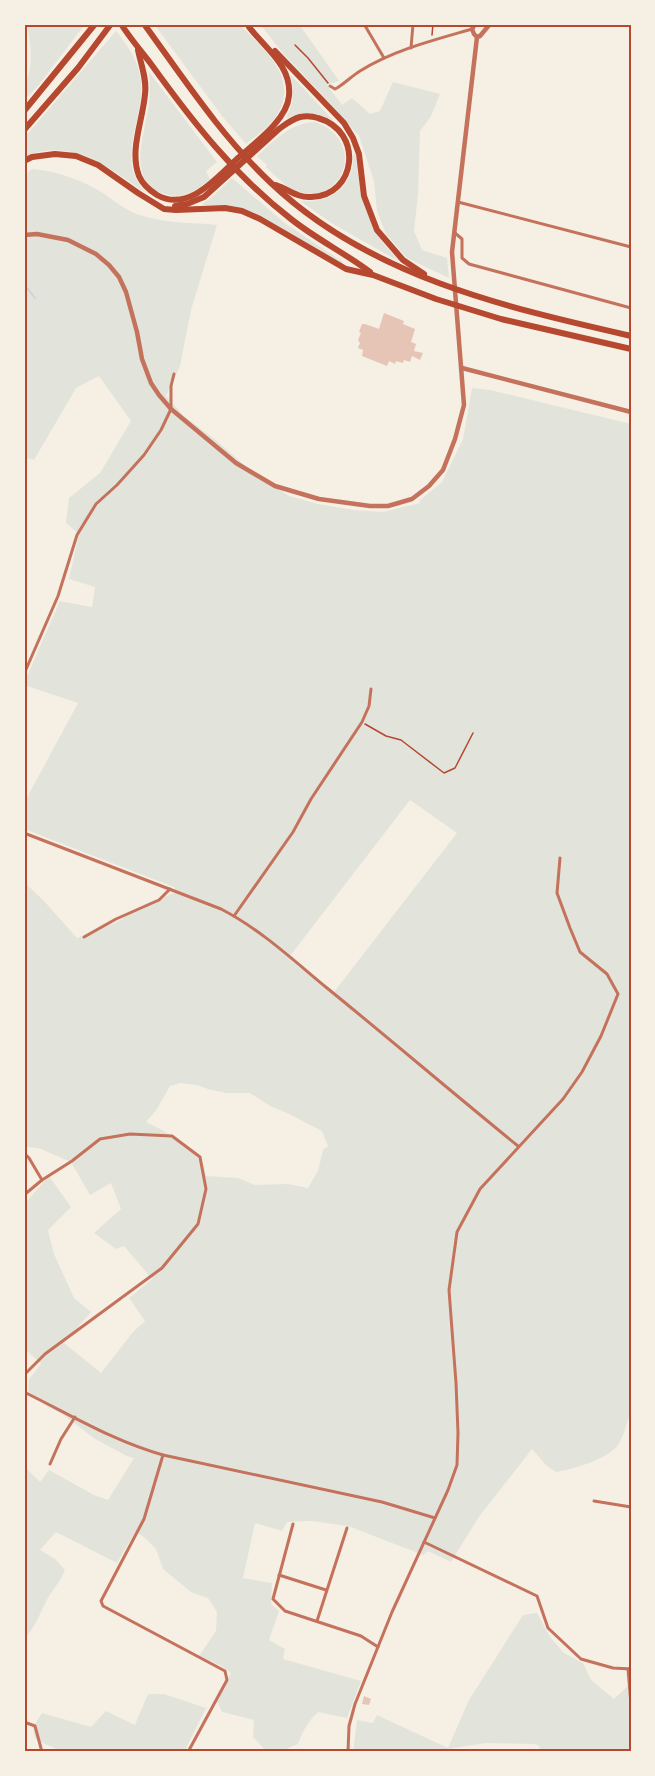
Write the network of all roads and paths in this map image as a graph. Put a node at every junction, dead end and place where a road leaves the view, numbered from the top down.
1 (95, 24) edge
2 (111, 24) edge
3 (121, 24) edge
4 (144, 24) edge
5 (364, 24) edge
6 (413, 24) edge
7 (433, 24) edge
8 (498, 24) edge
9 (248, 25) edge
10 (490, 25) edge
11 (474, 26) edge
12 (477, 36) junction
13 (431, 41) junction
14 (295, 45) dead end
15 (24, 47) edge
16 (411, 48) junction
17 (138, 50) junction
18 (384, 58) junction
19 (24, 59) edge
20 (330, 86) joint
21 (24, 111) edge
22 (24, 130) edge
23 (24, 161) edge
24 (271, 183) junction
25 (457, 201) junction
26 (154, 203) junction
27 (453, 232) junction
28 (24, 235) edge
29 (631, 247) edge
30 (373, 274) junction
31 (432, 280) junction
32 (631, 308) edge
33 (631, 336) edge
34 (631, 349) edge
35 (462, 368) junction
36 (174, 374) dead end
37 (171, 409) junction
38 (631, 412) edge
39 (24, 674) edge
40 (371, 689) dead end
41 (362, 722) junction
42 (473, 733) dead end
43 (24, 833) edge
44 (560, 858) dead end
45 (170, 889) junction
46 (234, 916) junction
47 (84, 937) dead end
48 (518, 1146) junction
49 (24, 1153) edge
50 (42, 1180) junction
51 (24, 1195) edge
52 (24, 1375) edge
53 (24, 1392) edge
54 (75, 1418) junction
55 (163, 1455) junction
56 (50, 1464) dead end
57 (594, 1501) dead end
58 (631, 1507) edge
59 (435, 1518) junction
60 (293, 1524) dead end
61 (347, 1528) dead end
62 (424, 1542) junction
63 (279, 1575) junction
64 (327, 1591) junction
65 (317, 1621) junction
66 (378, 1647) junction
67 (630, 1669) edge
68 (631, 1704) edge
69 (24, 1722) edge
70 (42, 1752) edge
71 (188, 1752) edge
72 (348, 1752) edge

1 - 21 highway
2 - 22 highway
3 - 17 highway
4 - 24 highway
5 - 18 street
6 - 16 street
7 - 13 path
8 - 10 street
9 - 17 highway
9 - 31 highway
10 - 12 street
11 - 12 street
11 - 13 street
12 - 25 street
13 - 16 street
14 - 20 path
15 - 19 highway
16 - 18 street
17 - 30 highway
18 - 20 street
23 - 26 highway
24 - 26 highway
24 - 31 highway
25 - 27 street
25 - 29 street
26 - 30 highway
27 - 32 street
27 - 35 street
28 - 37 street
30 - 34 highway
31 - 33 highway
35 - 37 street
35 - 38 street
36 - 37 street
37 - 39 street
40 - 41 street
41 - 42 path
41 - 46 street
43 - 45 street
44 - 48 street
45 - 46 street
45 - 47 street
46 - 48 street
48 - 59 street
49 - 50 street
50 - 51 street
50 - 52 street
53 - 54 street
54 - 55 street
54 - 56 street
55 - 59 street
55 - 71 street
57 - 58 street
59 - 62 street
60 - 63 street
61 - 64 street
62 - 66 street
62 - 67 street
63 - 64 street
63 - 65 street
64 - 65 street
65 - 66 street
66 - 72 street
67 - 68 street
69 - 70 street

